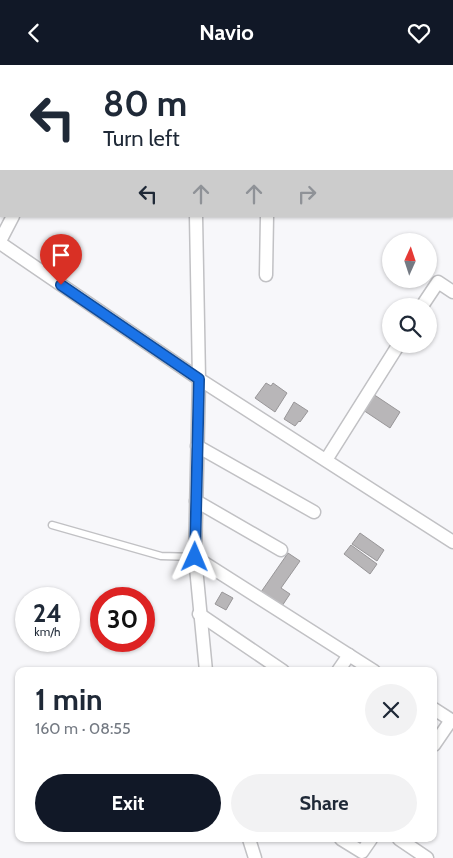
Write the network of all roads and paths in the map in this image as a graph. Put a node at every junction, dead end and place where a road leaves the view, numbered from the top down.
1 (12, 217) edge
2 (196, 217) edge
3 (267, 217) edge
4 (0, 242) edge
5 (266, 275) dead end
6 (453, 292) edge
7 (427, 298) edge
8 (393, 353) edge
9 (199, 379) junction
10 (197, 446) junction
11 (326, 460) junction
12 (196, 501) junction
13 (314, 512) dead end
14 (52, 525) dead end
15 (453, 542) edge
16 (281, 550) dead end
17 (195, 557) junction
18 (199, 614) junction
19 (350, 655) junction
20 (206, 667) edge
21 (277, 667) edge
22 (341, 667) edge
23 (368, 667) edge
24 (437, 711) edge
25 (437, 741) edge
26 (250, 842) edge
27 (346, 842) edge
28 (369, 842) edge
29 (403, 842) edge
30 (255, 858) edge
31 (427, 858) edge

1 - 4 street
2 - 9 street
3 - 5 street
4 - 9 street
6 - 7 street
8 - 11 street
9 - 10 street
9 - 11 street
10 - 12 street
10 - 13 street
11 - 15 street
12 - 16 street
12 - 17 street
14 - 17 lane
17 - 18 street
17 - 19 street
18 - 20 street
18 - 21 street
19 - 22 street
19 - 23 street
24 - 25 street
26 - 30 street
27 - 28 street
29 - 31 street

